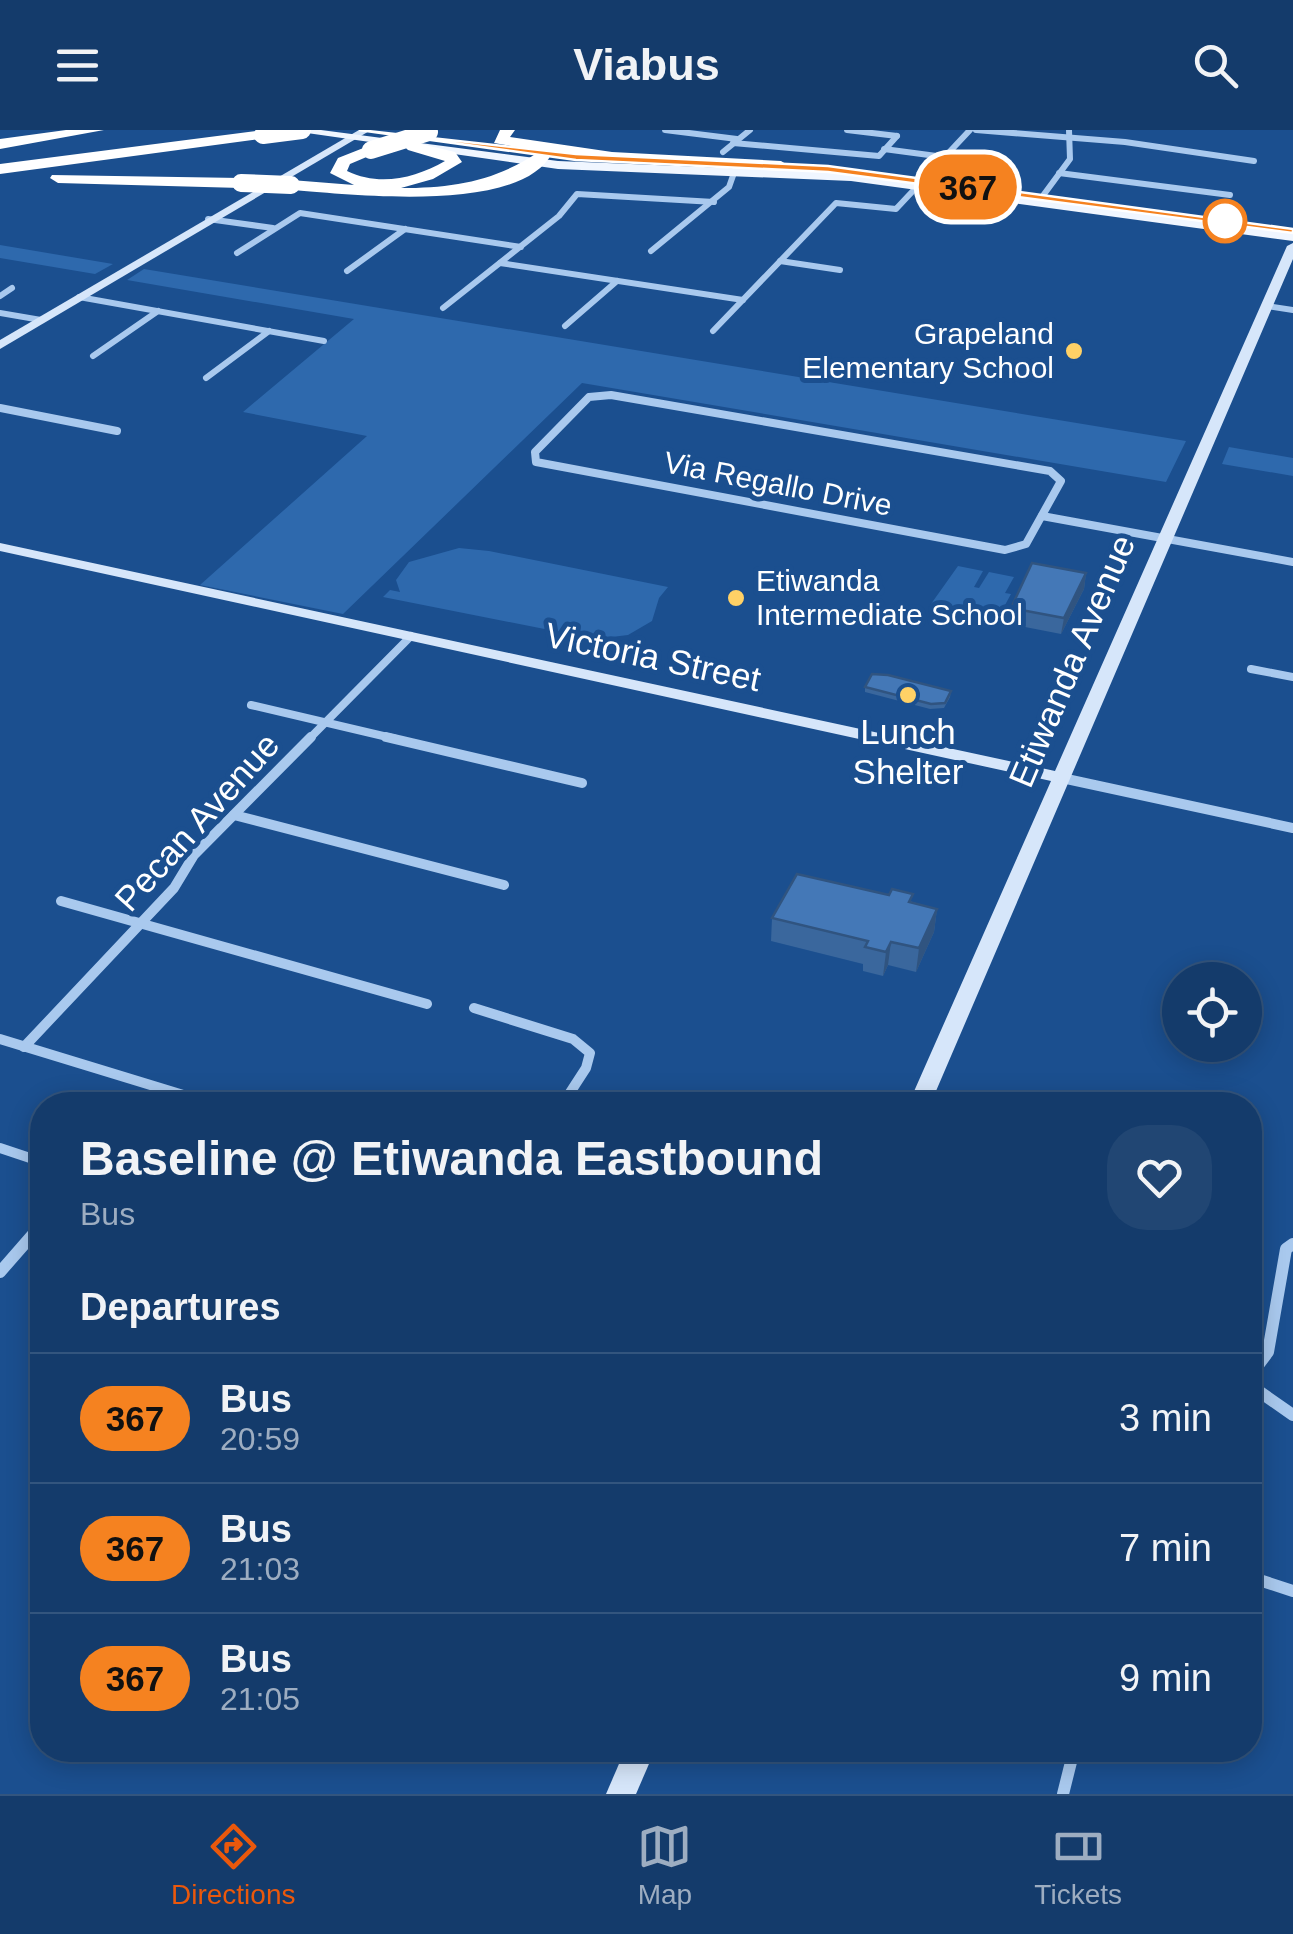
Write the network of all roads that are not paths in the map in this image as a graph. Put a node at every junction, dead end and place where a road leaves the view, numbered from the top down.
1 (83, 130) edge
2 (97, 130) edge
3 (201, 130) edge
4 (292, 130) edge
5 (302, 130) edge
6 (508, 130) edge
7 (665, 130) edge
8 (750, 130) edge
9 (847, 130) edge
10 (973, 130) edge
11 (432, 131) edge
12 (354, 133) edge
13 (1069, 134) edge
14 (38, 138) junction
15 (735, 141) junction
16 (0, 144) edge
17 (413, 147) junction
18 (884, 149) junction
19 (723, 152) dead end
20 (0, 155) edge
21 (944, 157) junction
22 (540, 158) junction
23 (1254, 161) dead end
24 (781, 166) junction
25 (0, 169) edge
26 (735, 170) junction
27 (1060, 173) junction
28 (0, 180) edge
29 (919, 183) junction
30 (1230, 195) dead end
31 (1042, 196) junction
32 (714, 202) junction
33 (208, 219) junction
34 (274, 228) junction
35 (406, 229) junction
36 (1293, 233) edge
37 (1293, 246) edge
38 (520, 247) junction
39 (652, 251) dead end
40 (237, 253) dead end
41 (780, 261) junction
42 (500, 263) junction
43 (840, 270) dead end
44 (347, 271) dead end
45 (617, 281) junction
46 (0, 283) edge
47 (0, 296) edge
48 (79, 296) junction
49 (743, 300) junction
50 (1267, 306) junction
51 (443, 308) dead end
52 (1293, 310) edge
53 (159, 311) junction
54 (0, 315) edge
55 (38, 322) junction
56 (565, 326) dead end
57 (713, 331) dead end
58 (269, 332) junction
59 (324, 341) dead end
60 (0, 345) edge
61 (93, 356) dead end
62 (206, 378) dead end
63 (0, 408) edge
64 (117, 431) dead end
65 (1042, 516) junction
66 (1165, 538) junction
67 (0, 547) edge
68 (1293, 562) edge
69 (412, 636) junction
70 (1251, 669) dead end
71 (1293, 677) edge
72 (251, 705) dead end
73 (326, 723) junction
74 (1062, 778) junction
75 (582, 784) dead end
76 (234, 815) junction
77 (1293, 828) edge
78 (504, 885) dead end
79 (61, 901) dead end
80 (141, 924) junction
81 (427, 1004) dead end
82 (474, 1008) dead end
83 (0, 1039) edge
84 (24, 1047) junction
85 (173, 1092) edge
86 (570, 1092) edge
87 (925, 1092) edge
88 (0, 1148) edge
89 (30, 1158) edge
90 (30, 1238) edge
91 (1293, 1244) edge
92 (0, 1272) edge
93 (1262, 1360) edge
94 (1262, 1393) edge
95 (1293, 1415) edge
96 (1262, 1580) edge
97 (1293, 1591) edge
98 (635, 1762) edge
99 (1071, 1762) edge
100 (621, 1794) edge
101 (1063, 1794) edge

1 - 14 highway
2 - 14 highway
3 - 20 highway
4 - 12 main road
5 - 25 highway, bridge
6 - 24 highway
7 - 15 street
8 - 15 street
9 - 18 street
10 - 13 street
10 - 21 street
11 - 17 highway, bridge
12 - 17 main road
12 - 22 main road
12 - 33 street
13 - 23 street
13 - 27 street
14 - 16 highway
15 - 18 street
15 - 19 street
17 - 22 main road
18 - 21 street
21 - 29 street
22 - 24 main road
22 - 26 main road
22 - 28 highway, bridge
24 - 29 main road
26 - 29 main road
26 - 32 street
27 - 30 street
27 - 31 street
29 - 31 main road
29 - 36 main road
29 - 41 street
31 - 36 main road
32 - 38 street
32 - 39 street
33 - 34 street
33 - 48 street
34 - 35 street
34 - 40 street
35 - 38 street
35 - 44 street
37 - 50 street, Etiwanda Avenue
38 - 42 street
41 - 43 street
41 - 49 street
42 - 45 street
42 - 51 street
45 - 49 street
45 - 56 street
46 - 47 street
48 - 53 street
48 - 55 street
49 - 57 street
50 - 52 street
50 - 66 street, Etiwanda Avenue
53 - 58 street
53 - 61 street
54 - 55 street
55 - 60 street
58 - 59 street
58 - 62 street
63 - 64 street
65 - 65 street, Via Regallo Drive
65 - 66 street
66 - 68 street
66 - 74 street, Etiwanda Avenue
67 - 69 street, Victoria Street
69 - 73 street, Pecan Avenue
69 - 74 street, Victoria Street
70 - 71 street
72 - 73 street
73 - 75 street
73 - 76 street, Pecan Avenue
74 - 77 street, Victoria Street
74 - 87 street, Etiwanda Avenue
76 - 78 street
76 - 80 street, Pecan Avenue
79 - 80 street
80 - 81 street
80 - 84 street, Pecan Avenue
82 - 86 street
83 - 84 street
84 - 85 street
88 - 89 street
90 - 92 street
91 - 93 street
94 - 95 street
96 - 97 street
98 - 100 street
99 - 101 street

